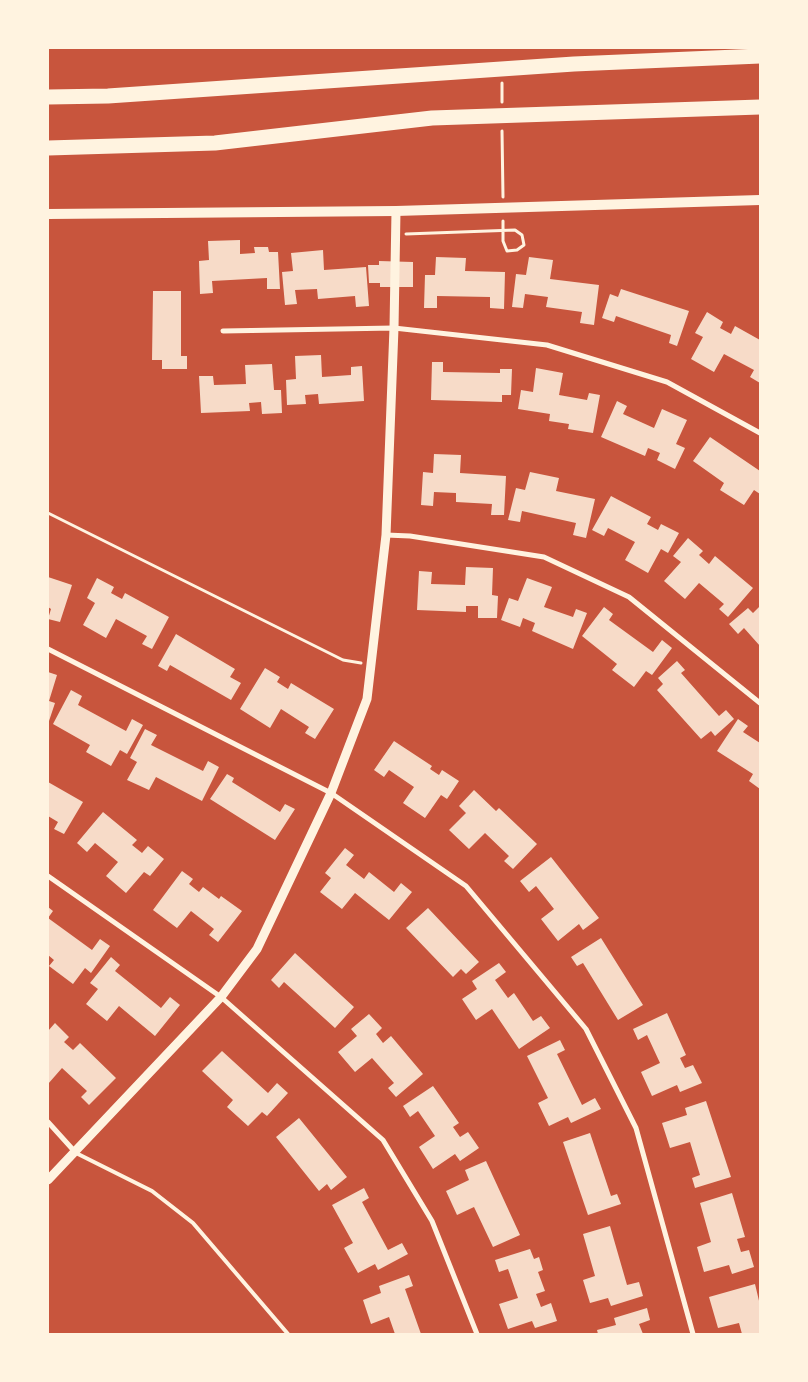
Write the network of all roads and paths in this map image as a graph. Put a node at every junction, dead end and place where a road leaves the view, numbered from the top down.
1 (760, 56) edge
2 (502, 77) dead end
3 (48, 97) edge
4 (502, 106) dead end
5 (760, 107) edge
6 (502, 125) dead end
7 (48, 148) edge
8 (760, 200) edge
9 (503, 203) dead end
10 (396, 210) junction
11 (503, 212) dead end
12 (48, 214) edge
13 (395, 235) junction
14 (394, 328) junction
15 (223, 331) dead end
16 (760, 433) edge
17 (48, 513) edge
18 (386, 535) junction
19 (48, 648) edge
20 (371, 664) junction
21 (760, 703) edge
22 (331, 794) junction
23 (48, 876) edge
24 (221, 997) junction
25 (48, 1122) edge
26 (76, 1153) junction
27 (48, 1180) edge
28 (288, 1334) edge
29 (477, 1334) edge
30 (693, 1334) edge

1 - 3 highway
2 - 4 path
5 - 7 highway
6 - 9 path
8 - 10 main road
10 - 12 main road
10 - 13 street
11 - 13 path
13 - 14 street
14 - 15 street
14 - 16 street
14 - 18 street
17 - 20 path
18 - 20 street
18 - 21 street
19 - 22 street
20 - 22 street
22 - 24 street
22 - 30 street
23 - 24 street
24 - 26 street
24 - 29 street
25 - 26 street
26 - 27 street
26 - 28 lane

